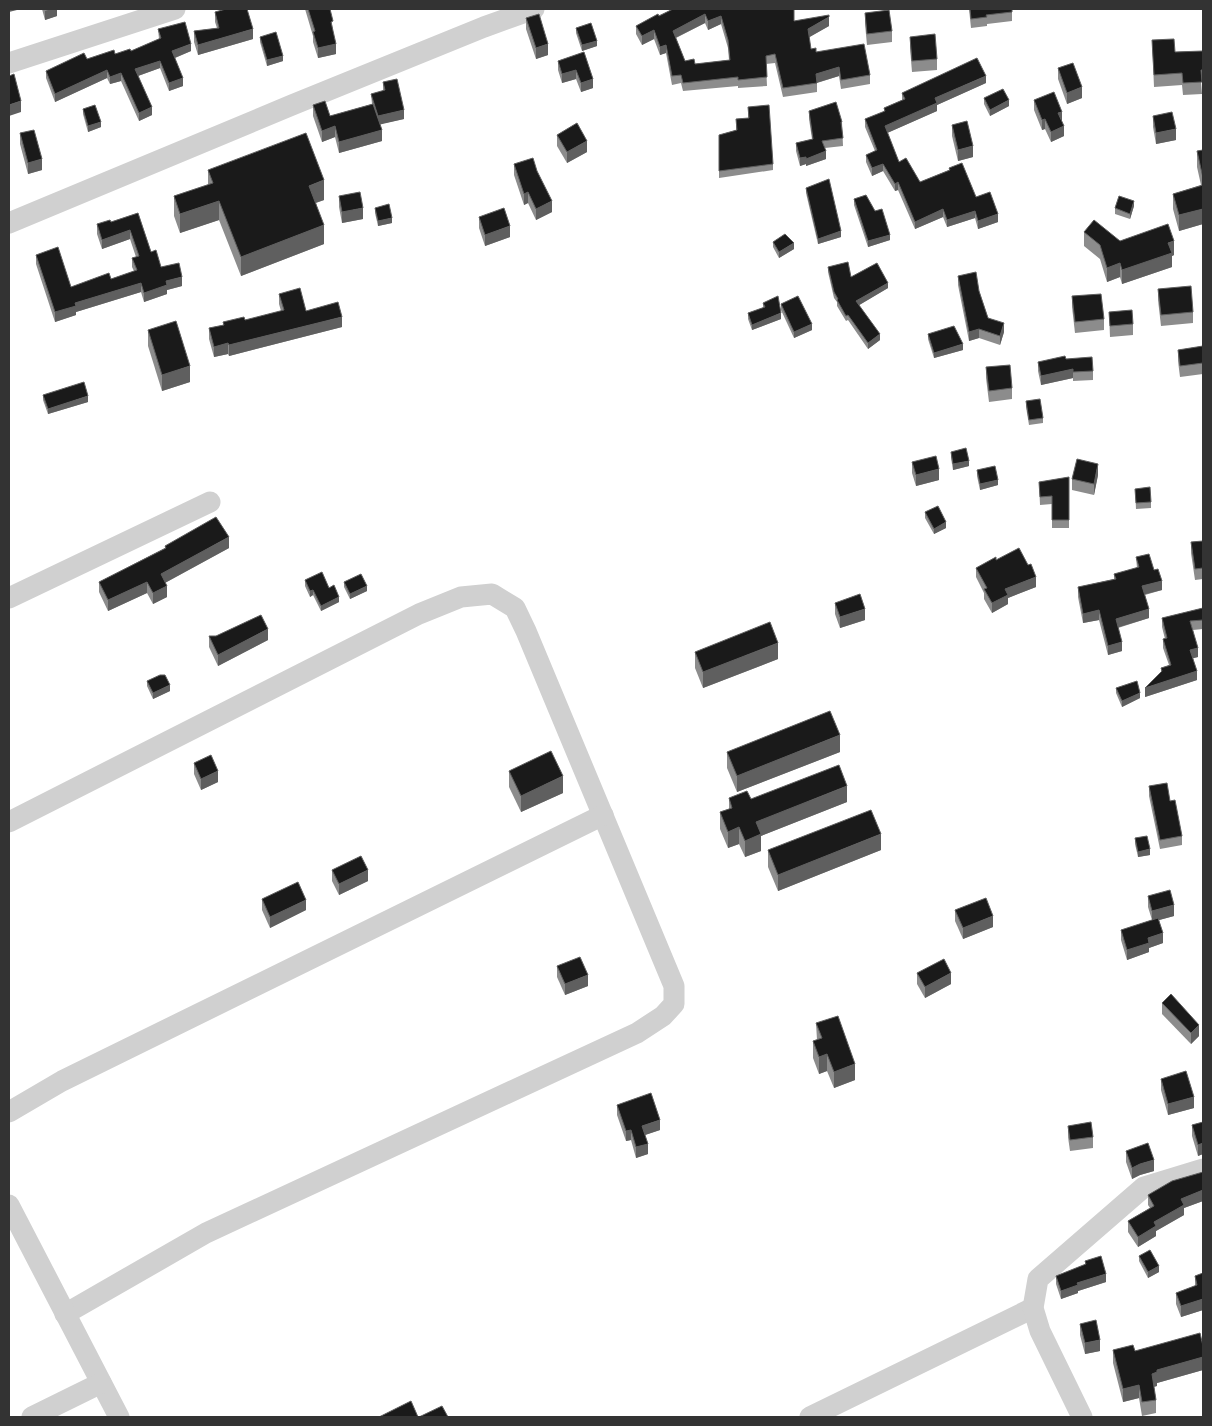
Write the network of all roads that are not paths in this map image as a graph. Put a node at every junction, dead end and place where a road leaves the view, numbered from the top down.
1 (175, 9) edge
2 (534, 9) edge
3 (9, 62) edge
4 (9, 223) edge
5 (210, 502) dead end
6 (9, 598) edge
7 (603, 815) junction
8 (9, 822) edge
9 (9, 1112) edge
10 (1203, 1169) edge
11 (9, 1206) edge
12 (1033, 1308) junction
13 (65, 1314) junction
14 (101, 1383) junction
15 (32, 1417) edge
16 (118, 1417) edge
17 (810, 1417) edge
18 (1082, 1417) edge

1 - 3 street
2 - 4 street
5 - 6 street
7 - 8 street
7 - 9 street
7 - 13 street
10 - 12 street
11 - 13 street
12 - 17 street
12 - 18 street
13 - 14 street
14 - 15 street
14 - 16 street

